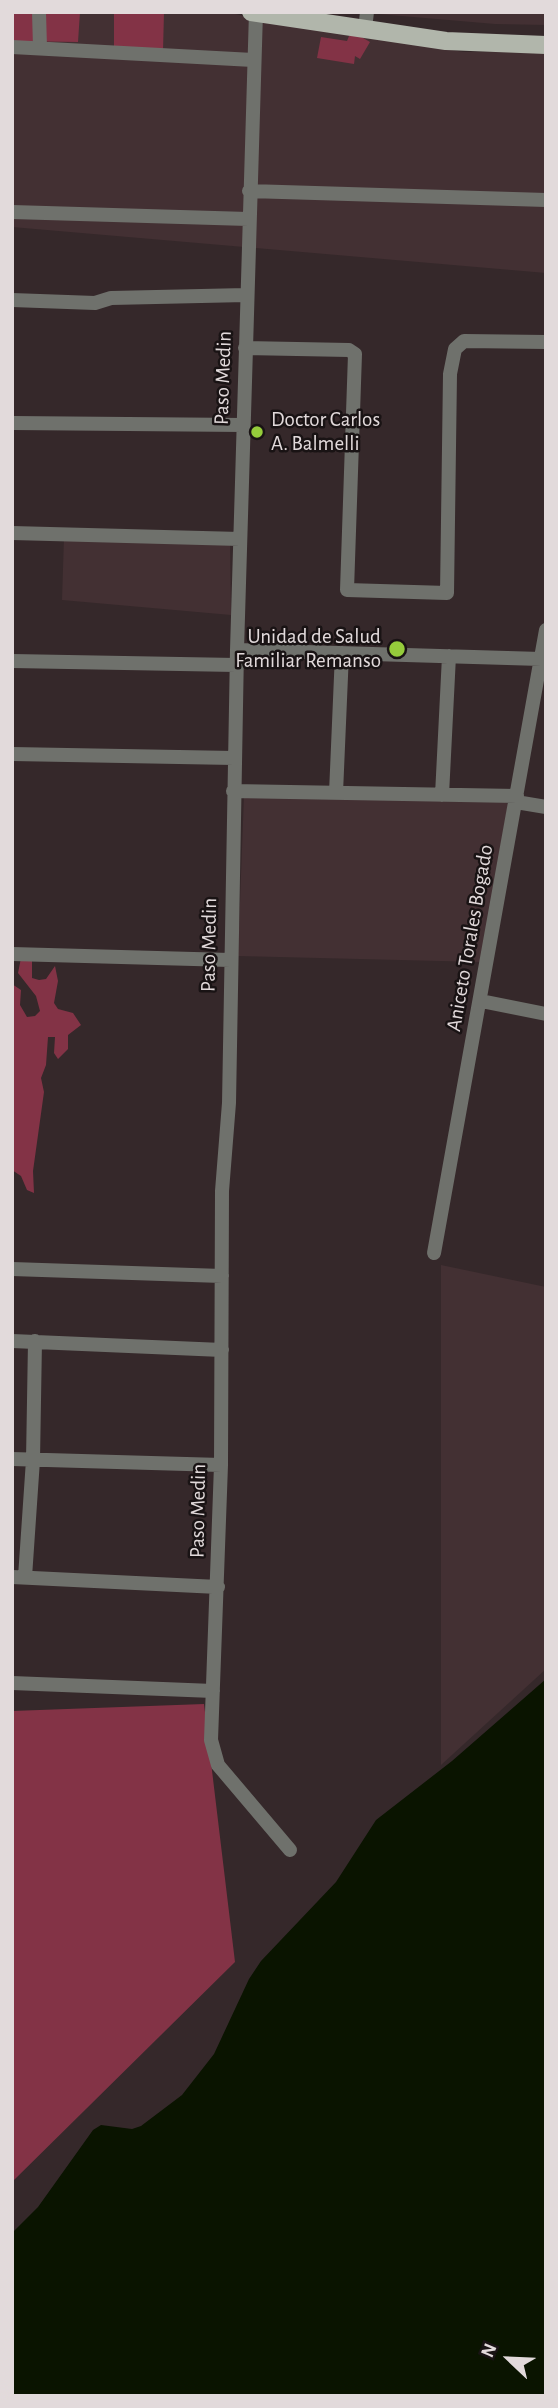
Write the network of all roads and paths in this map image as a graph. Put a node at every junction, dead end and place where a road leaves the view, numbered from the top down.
1 (39, 12) edge
2 (316, 12) edge
3 (254, 13) edge
4 (366, 20) edge
5 (427, 33) junction
6 (546, 34) edge
7 (546, 45) edge
8 (12, 47) edge
9 (40, 47) junction
10 (253, 60) junction
11 (249, 191) junction
12 (546, 200) edge
13 (12, 212) edge
14 (248, 219) junction
15 (246, 295) junction
16 (12, 300) edge
17 (546, 342) edge
18 (245, 348) junction
19 (12, 422) edge
20 (243, 425) junction
21 (12, 533) edge
22 (240, 539) junction
23 (546, 630) edge
24 (237, 650) junction
25 (342, 653) junction
26 (449, 656) junction
27 (541, 659) junction
28 (12, 661) edge
29 (236, 665) junction
30 (12, 754) edge
31 (234, 758) junction
32 (233, 791) junction
33 (336, 793) junction
34 (442, 795) junction
35 (516, 799) junction
36 (546, 807) edge
37 (12, 954) edge
38 (230, 961) junction
39 (481, 1001) junction
40 (546, 1014) edge
41 (434, 1253) dead end
42 (12, 1269) edge
43 (222, 1276) junction
44 (12, 1340) edge
45 (35, 1341) junction
46 (222, 1350) junction
47 (12, 1459) edge
48 (33, 1460) junction
49 (220, 1465) junction
50 (18, 1577) edge
51 (218, 1587) junction
52 (12, 1683) edge
53 (213, 1691) junction
54 (290, 1850) dead end

1 - 9 street
2 - 4 main road
3 - 4 main road
3 - 10 street, Paso Medin
4 - 5 main road
5 - 6 main road
5 - 7 main road
8 - 9 street
9 - 10 street
10 - 11 street, Paso Medin
11 - 12 street
11 - 14 street, Paso Medin
13 - 14 street
14 - 15 street, Paso Medin
15 - 16 street
15 - 18 street, Paso Medin
17 - 18 street
18 - 20 street, Paso Medin
19 - 20 street
20 - 22 street, Paso Medin
21 - 22 street
22 - 24 street, Paso Medin
23 - 27 street, Aniceto Torales Bogado
24 - 25 street
24 - 29 street, Paso Medin
25 - 26 street
25 - 33 street
26 - 27 street
26 - 34 street
27 - 35 street, Aniceto Torales Bogado
28 - 29 street
29 - 31 street, Paso Medin
30 - 31 street
31 - 32 street, Paso Medin
32 - 33 street
32 - 38 street, Paso Medin
33 - 34 street
34 - 35 street
35 - 36 street
35 - 39 street, Aniceto Torales Bogado
37 - 38 street
38 - 43 street, Paso Medin
39 - 40 street
39 - 41 street, Aniceto Torales Bogado
42 - 43 street
43 - 46 street, Paso Medin
44 - 45 street
45 - 46 street
45 - 48 street
46 - 49 street, Paso Medin
47 - 48 street
48 - 49 street
48 - 50 street
49 - 51 street, Paso Medin
50 - 51 street
51 - 53 street, Paso Medin
52 - 53 street
53 - 54 street, Paso Medin

